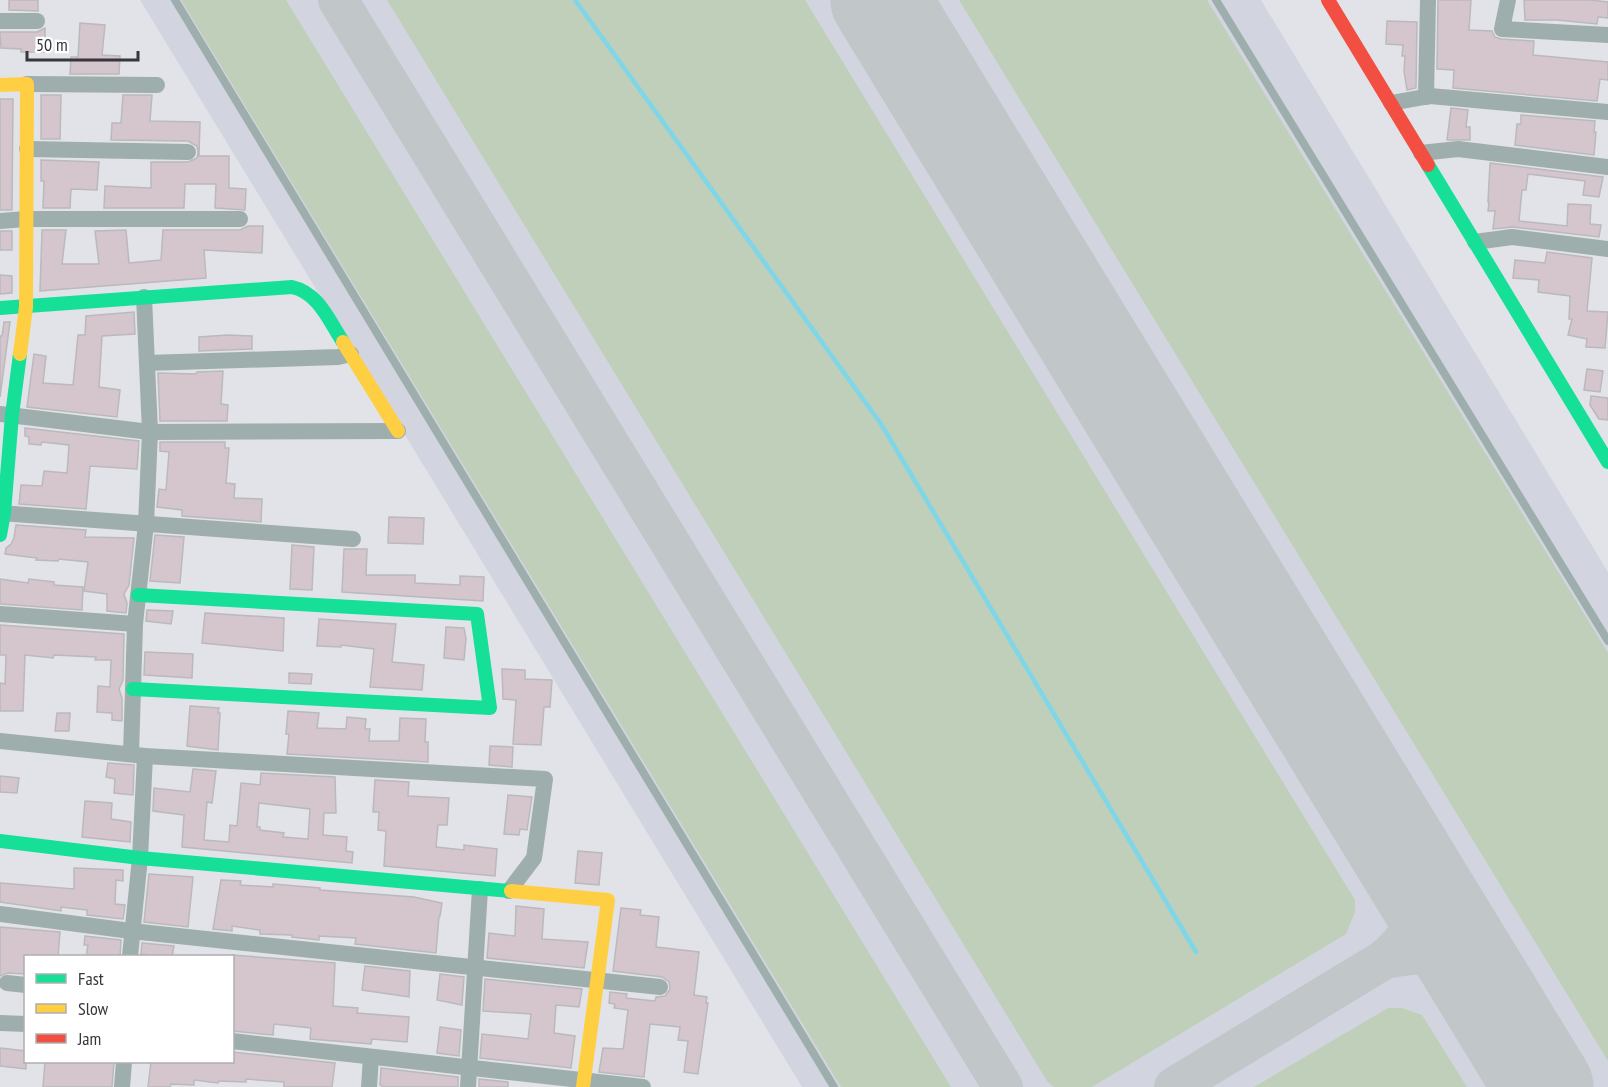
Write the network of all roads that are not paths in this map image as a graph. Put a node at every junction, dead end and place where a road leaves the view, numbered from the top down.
1 (175, 0) edge
2 (1216, 0) edge
3 (1328, 0) edge
4 (1428, 0) edge
5 (1508, 0) edge
6 (0, 21) edge
7 (36, 21) dead end
8 (1608, 35) edge
9 (27, 84) junction
10 (0, 85) edge
11 (157, 85) dead end
12 (1426, 97) junction
13 (1391, 103) junction
14 (1608, 112) edge
15 (27, 149) junction
16 (188, 152) dead end
17 (1421, 153) junction
18 (1608, 167) edge
19 (26, 219) junction
20 (240, 219) dead end
21 (0, 221) edge
22 (1475, 242) junction
23 (1608, 249) edge
24 (144, 297) junction
25 (26, 307) junction
26 (0, 308) edge
27 (351, 354) junction
28 (147, 363) junction
29 (6, 415) edge
30 (398, 430) joint
31 (150, 432) junction
32 (1608, 462) edge
33 (2, 513) edge
34 (146, 524) junction
35 (0, 535) edge
36 (353, 539) dead end
37 (138, 595) junction
38 (0, 614) edge
39 (135, 624) junction
40 (1608, 642) edge
41 (133, 689) junction
42 (0, 741) edge
43 (138, 755) junction
44 (0, 841) edge
45 (140, 858) junction
46 (480, 889) junction
47 (509, 891) junction
48 (0, 914) edge
49 (131, 931) junction
50 (130, 955) edge
51 (475, 968) junction
52 (597, 981) junction
53 (7, 983) dead end
54 (24, 985) edge
55 (660, 987) dead end
56 (0, 1023) edge
57 (24, 1024) edge
58 (234, 1041) edge
59 (371, 1057) junction
60 (124, 1063) edge
61 (468, 1068) junction
62 (583, 1084) edge
63 (122, 1087) edge
64 (369, 1087) edge
65 (468, 1087) edge
66 (643, 1087) edge
67 (834, 1087) edge

1 - 67 lane
2 - 40 lane
3 - 13 street
4 - 12 street
5 - 8 street
6 - 7 street
9 - 10 street
9 - 11 street
9 - 15 street
12 - 13 street
12 - 14 street
13 - 17 street
15 - 16 street
15 - 19 street
17 - 18 street
17 - 22 street
19 - 20 street
19 - 21 street
19 - 25 street
22 - 23 street
22 - 32 street
24 - 25 street
24 - 27 street
24 - 28 street
25 - 26 street
25 - 29 street
27 - 28 street
27 - 30 street
28 - 31 street
29 - 31 street
29 - 33 street
30 - 31 street
31 - 34 street
33 - 34 street
33 - 35 street
34 - 36 street
34 - 37 street
37 - 39 street
37 - 41 street
38 - 39 street
39 - 41 street
41 - 43 street
42 - 43 street
43 - 45 street
43 - 47 street
44 - 45 street
45 - 46 street
45 - 49 street
46 - 47 street
46 - 51 street
47 - 52 street
48 - 49 street
49 - 50 street
49 - 51 street
51 - 52 street
51 - 61 street
52 - 55 street
52 - 62 street
53 - 54 street
56 - 57 street
58 - 59 street
59 - 61 street
59 - 64 street
60 - 63 street
61 - 62 street
61 - 65 street
62 - 66 street

